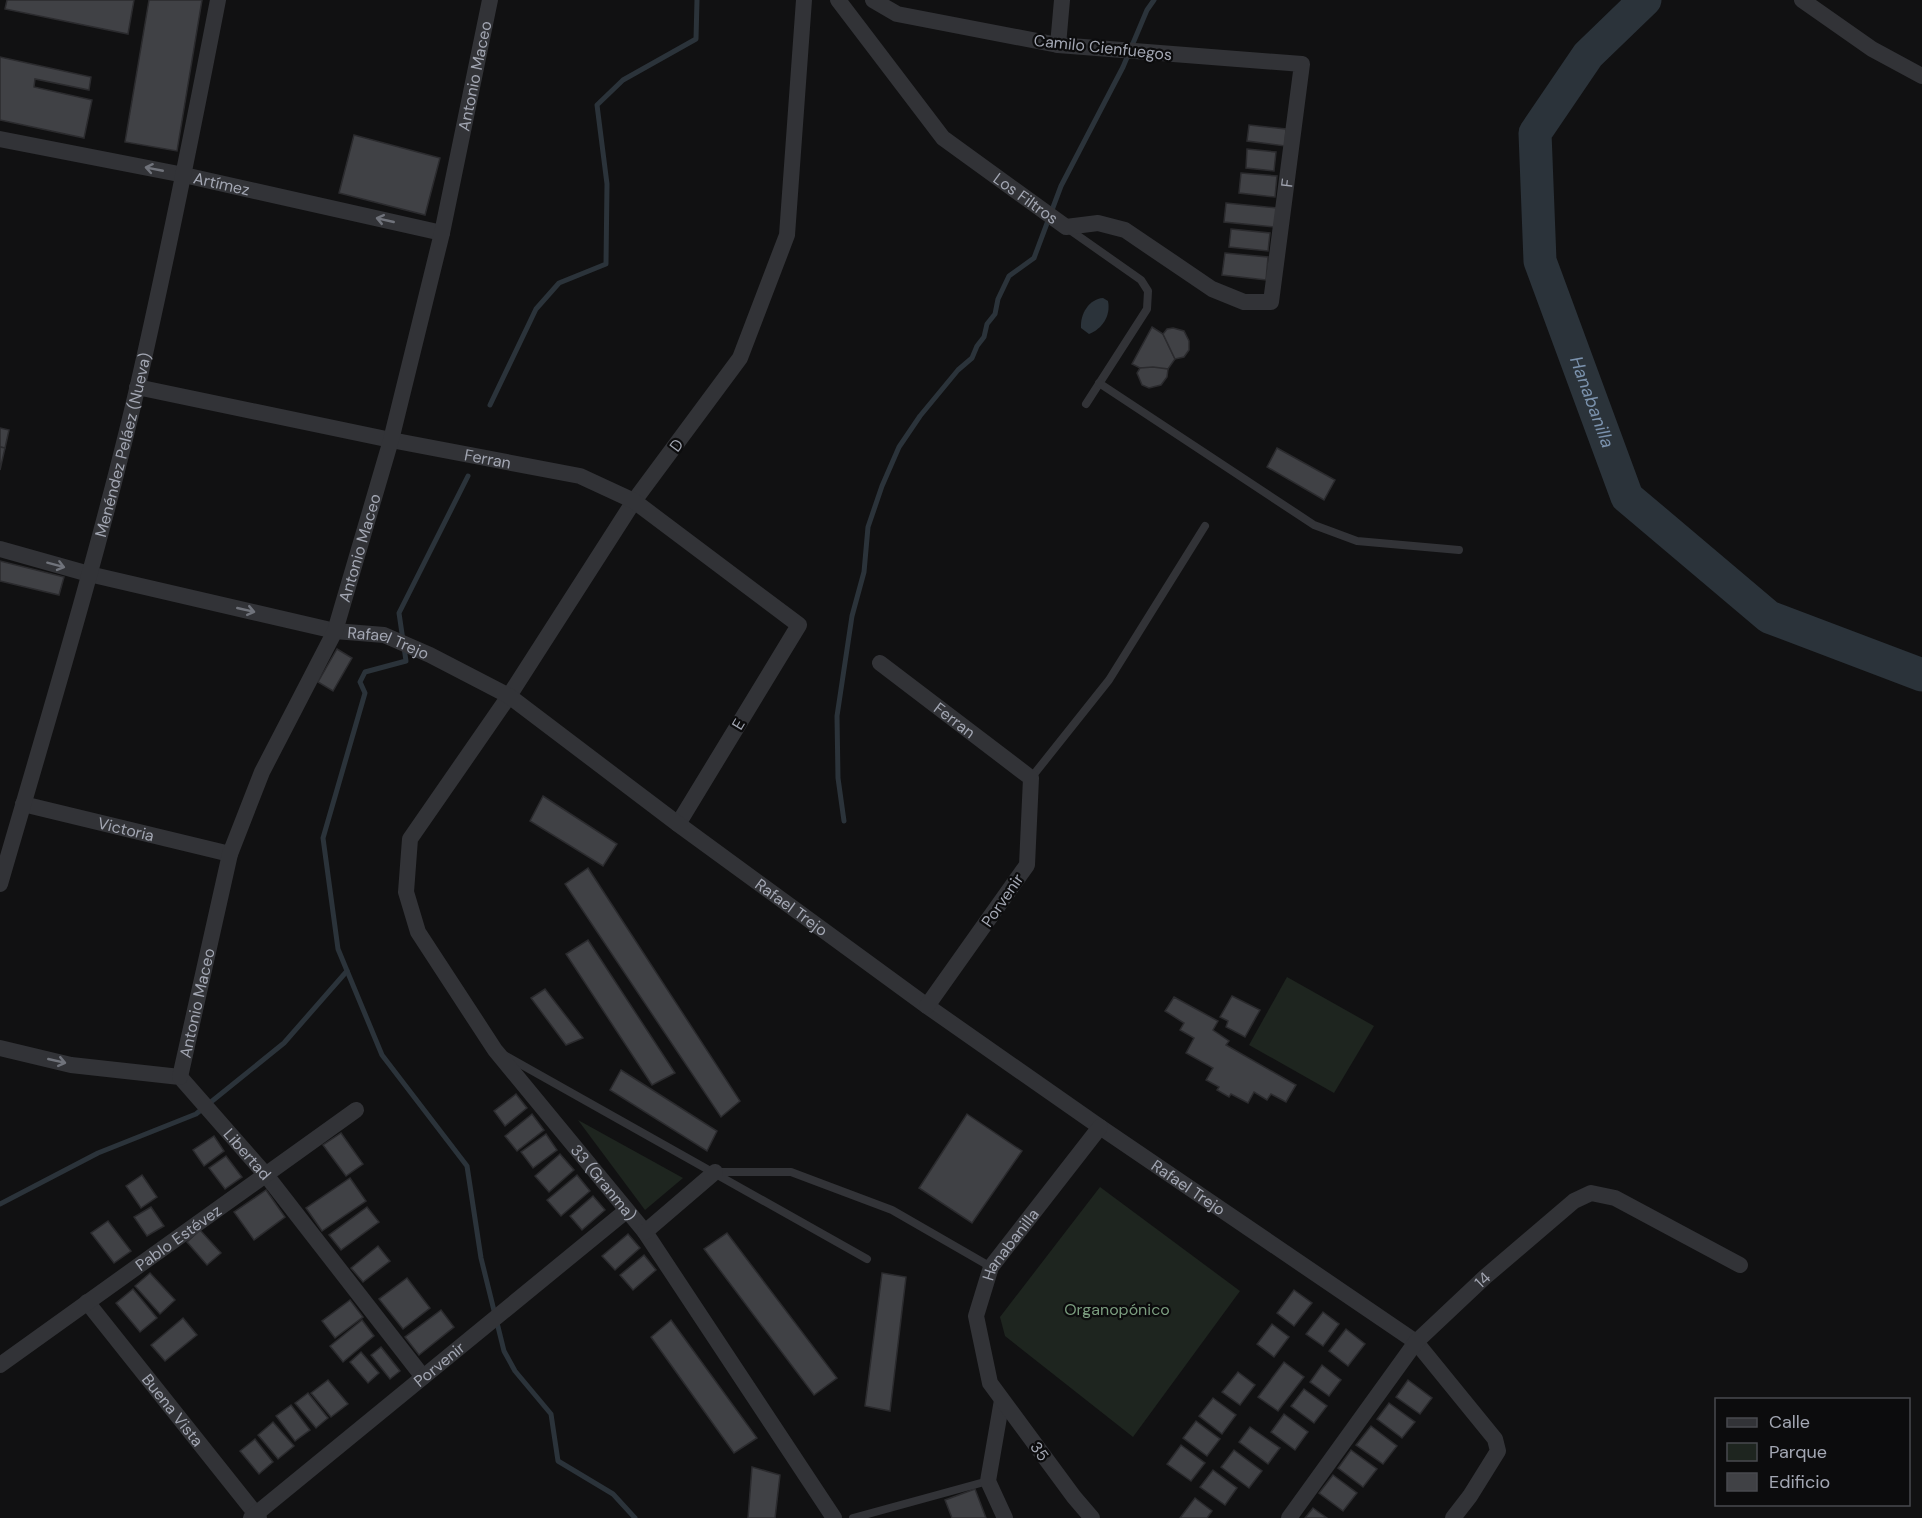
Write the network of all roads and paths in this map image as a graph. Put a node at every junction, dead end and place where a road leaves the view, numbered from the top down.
1 (218, 0) edge
2 (490, 0) edge
3 (804, 0) edge
4 (838, 0) edge
5 (873, 0) edge
6 (1062, 0) edge
7 (1802, 0) edge
8 (1058, 45) junction
9 (1302, 64) joint
10 (1922, 76) edge
11 (0, 139) edge
12 (184, 175) junction
13 (1066, 227) junction
14 (442, 233) junction
15 (1271, 302) joint
16 (1099, 383) junction
17 (137, 387) junction
18 (1086, 404) dead end
19 (391, 440) junction
20 (634, 501) junction
21 (1205, 526) dead end
22 (0, 549) edge
23 (1459, 550) dead end
24 (88, 574) junction
25 (799, 625) joint
26 (335, 631) junction
27 (880, 663) dead end
28 (509, 696) junction
29 (1031, 778) junction
30 (23, 804) junction
31 (678, 824) junction
32 (410, 839) joint
33 (230, 854) junction
34 (0, 884) edge
35 (927, 1006) junction
36 (0, 1048) edge
37 (495, 1050) junction
38 (180, 1077) junction
39 (356, 1110) dead end
40 (1100, 1127) junction
41 (715, 1173) junction
42 (266, 1175) junction
43 (626, 1211) junction
44 (645, 1232) junction
45 (867, 1259) dead end
46 (1740, 1265) dead end
47 (992, 1267) junction
48 (87, 1302) junction
49 (1416, 1342) junction
50 (0, 1365) edge
51 (423, 1377) junction
52 (990, 1383) joint
53 (1002, 1400) junction
54 (988, 1481) junction
55 (255, 1517) edge
56 (834, 1518) edge
57 (853, 1518) edge
58 (1005, 1518) edge
59 (1092, 1518) edge
60 (1289, 1518) edge
61 (1453, 1518) edge

1 - 12 street, Menéndez Peláez (Nueva)
2 - 14 street, Antonio Maceo
3 - 20 street, D
4 - 13 street, Los Filtros
5 - 8 street, Camilo Cienfuegos
6 - 8 street
7 - 10 street
8 - 9 street, Camilo Cienfuegos
9 - 15 street, F
12 -> 11 street, Artímez
14 -> 12 street, Artímez
12 - 17 street, Menéndez Peláez (Nueva)
13 - 15 street, Los Filtros
13 - 16 lane
14 - 19 street, Antonio Maceo
16 - 18 lane
16 - 23 lane
17 - 19 street, Ferran
17 - 24 street, Menéndez Peláez (Nueva)
19 - 20 street, Ferran
19 - 26 street, Antonio Maceo
20 - 25 street, Ferran
20 - 28 street, D
21 - 29 lane
22 -> 24 street, Rafael Trejo
24 -> 26 street, Rafael Trejo
24 - 30 street, Menéndez Peláez (Nueva)
25 - 31 street, E
26 - 28 street, Rafael Trejo
26 - 33 street, Antonio Maceo
27 - 29 street, Ferran
28 - 31 street, Rafael Trejo
28 - 32 street, D
29 - 35 street, Porvenir
30 - 33 street, Victoria
30 - 34 street, Menéndez Peláez (Nueva)
31 - 35 street, Rafael Trejo
32 - 37 street, 33 (Granma)
33 - 38 street, Antonio Maceo
35 - 40 street, Rafael Trejo
36 -> 38 street
37 - 41 lane
37 - 43 street, 33 (Granma)
38 - 42 street, Libertad
39 - 42 street, Pablo Estévez
40 - 47 street, Hanabanilla
40 - 49 street, Rafael Trejo
41 - 44 street
41 - 45 lane
41 - 47 lane
42 - 48 street, Pablo Estévez
42 - 51 street, Libertad
43 - 44 street, 33 (Granma)
43 - 51 street, Porvenir
44 - 56 street, 33 (Granma)
46 - 49 street, 14
47 - 52 street, Hanabanilla
48 - 50 street, Pablo Estévez
48 - 55 street, Buena Vista
49 - 60 street, 14
49 - 61 street, Rafael Trejo
51 - 55 street, Porvenir
52 - 53 street, 35
53 - 54 street
53 - 59 street, 35
54 - 57 lane
54 - 58 street

